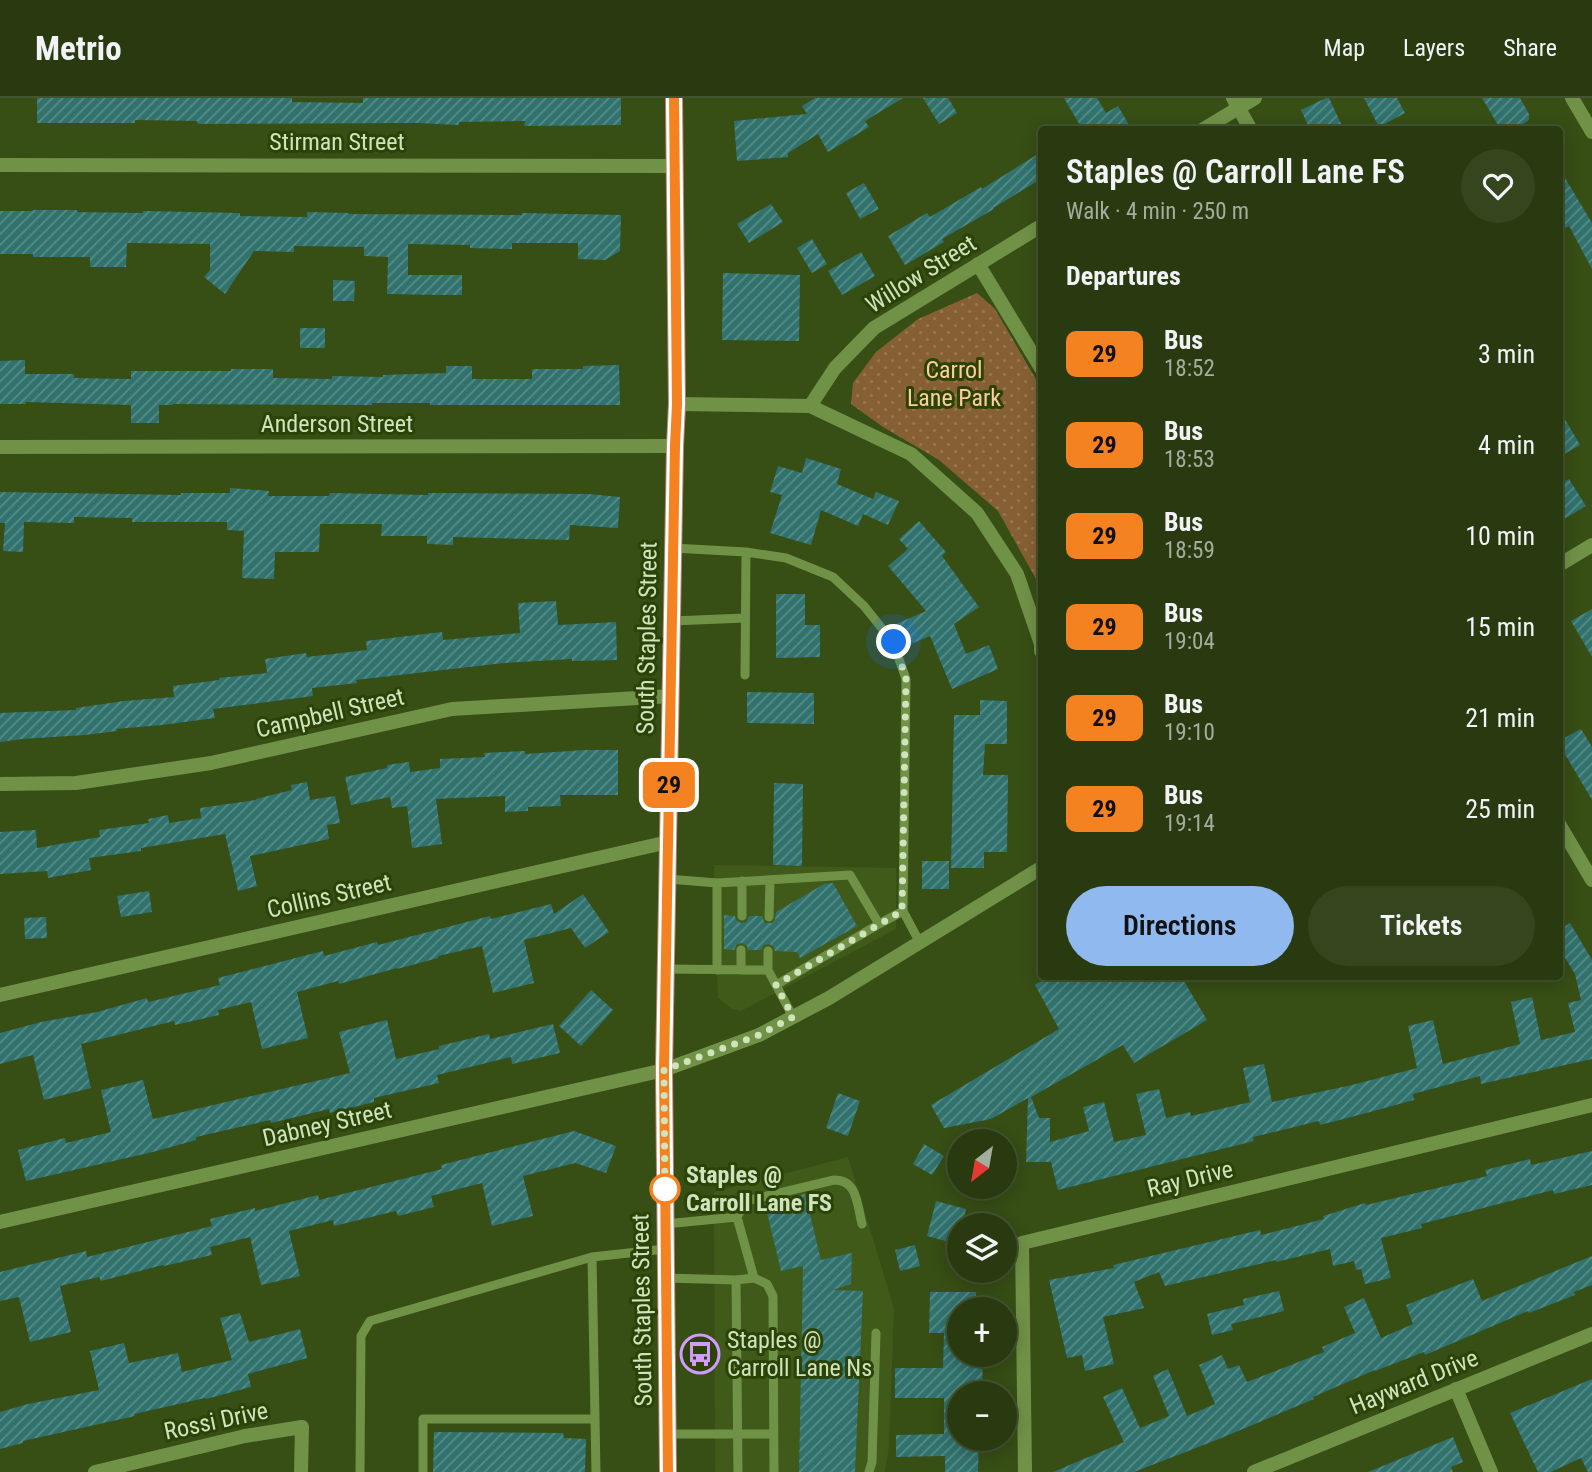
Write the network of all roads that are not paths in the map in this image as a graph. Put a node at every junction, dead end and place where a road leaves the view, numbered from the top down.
1 (674, 98) edge
2 (1255, 98) edge
3 (1572, 98) edge
4 (1236, 103) edge
5 (1207, 126) edge
6 (1249, 126) edge
7 (1592, 132) edge
8 (0, 164) edge
9 (674, 166) junction
10 (1038, 228) edge
11 (978, 264) junction
12 (1038, 364) edge
13 (677, 404) junction
14 (810, 406) junction
15 (675, 446) junction
16 (0, 447) edge
17 (1592, 545) edge
18 (673, 548) junction
19 (746, 552) junction
20 (1563, 563) edge
21 (746, 618) junction
22 (672, 621) junction
23 (1038, 635) edge
24 (745, 675) dead end
25 (671, 696) junction
26 (0, 784) edge
27 (1563, 831) edge
28 (668, 842) junction
29 (1038, 870) edge
30 (668, 880) junction
31 (770, 880) junction
32 (1592, 880) edge
33 (742, 881) junction
34 (718, 883) junction
35 (902, 911) junction
36 (742, 916) dead end
37 (769, 916) dead end
38 (879, 924) junction
39 (920, 943) junction
40 (741, 950) dead end
41 (768, 951) dead end
42 (666, 969) junction
43 (716, 970) junction
44 (741, 970) junction
45 (768, 970) junction
46 (776, 985) junction
47 (0, 995) edge
48 (793, 1017) junction
49 (664, 1070) junction
50 (1592, 1105) edge
51 (737, 1217) junction
52 (0, 1222) edge
53 (665, 1224) junction
54 (862, 1224) dead end
55 (665, 1249) junction
56 (593, 1257) junction
57 (666, 1278) junction
58 (754, 1278) junction
59 (736, 1280) junction
60 (876, 1333) dead end
61 (1592, 1334) edge
62 (1456, 1390) junction
63 (595, 1419) junction
64 (667, 1433) junction
65 (738, 1433) junction
66 (774, 1434) junction
67 (96, 1472) edge
68 (301, 1472) edge
69 (360, 1472) edge
70 (423, 1472) edge
71 (596, 1472) edge
72 (668, 1472) edge
73 (738, 1472) edge
74 (774, 1472) edge
75 (869, 1472) edge
76 (1025, 1472) edge
77 (1254, 1472) edge
78 (1491, 1472) edge

1 - 9 main road, South Staples Street
2 - 4 street
3 - 7 street
4 - 5 street
4 - 6 street
8 - 9 street, Stirman Street
9 - 13 main road, South Staples Street
10 - 11 street, Willow Street
11 - 12 street
11 - 14 street, Willow Street
13 - 14 street
13 - 15 main road, South Staples Street
14 - 23 street
15 - 16 street, Anderson Street
15 - 18 main road, South Staples Street
17 - 20 street
18 - 19 lane
18 - 22 main road, South Staples Street
19 - 21 lane
19 - 35 lane
21 - 22 lane
21 - 24 lane
22 - 25 main road, South Staples Street
25 - 26 street, Campbell Street
25 - 28 main road, South Staples Street
27 - 32 street
28 - 30 main road, South Staples Street
28 - 47 street, Collins Street
29 - 39 street, Dabney Street
30 - 34 lane
30 - 42 main road, South Staples Street
31 - 33 lane
31 - 37 lane
31 - 38 lane
33 - 34 lane
33 - 36 lane
34 - 43 lane
35 - 38 lane
35 - 39 lane
38 - 46 lane
39 - 48 street, Dabney Street
40 - 44 lane
41 - 45 lane
42 - 43 lane
42 - 49 main road, South Staples Street
43 - 44 lane
44 - 45 lane
45 - 46 lane
46 - 48 lane
48 - 49 street, Dabney Street
49 - 52 street, Dabney Street
49 - 53 main road, South Staples Street
50 - 76 street, Ray Drive
51 - 53 lane
51 - 54 lane
51 - 58 lane
53 - 55 main road, South Staples Street
55 - 56 lane
55 - 57 main road, South Staples Street
56 - 63 lane
56 - 69 lane
57 - 59 lane
57 - 64 main road, South Staples Street
58 - 59 lane
58 - 66 lane
59 - 65 lane
60 - 75 lane
61 - 62 street, Hayward Drive
62 - 77 street, Hayward Drive
62 - 78 street
63 - 70 lane
63 - 71 lane
64 - 65 lane
64 - 72 main road, South Staples Street
65 - 66 lane
65 - 73 lane
66 - 74 lane
67 - 68 street, Rossi Drive

